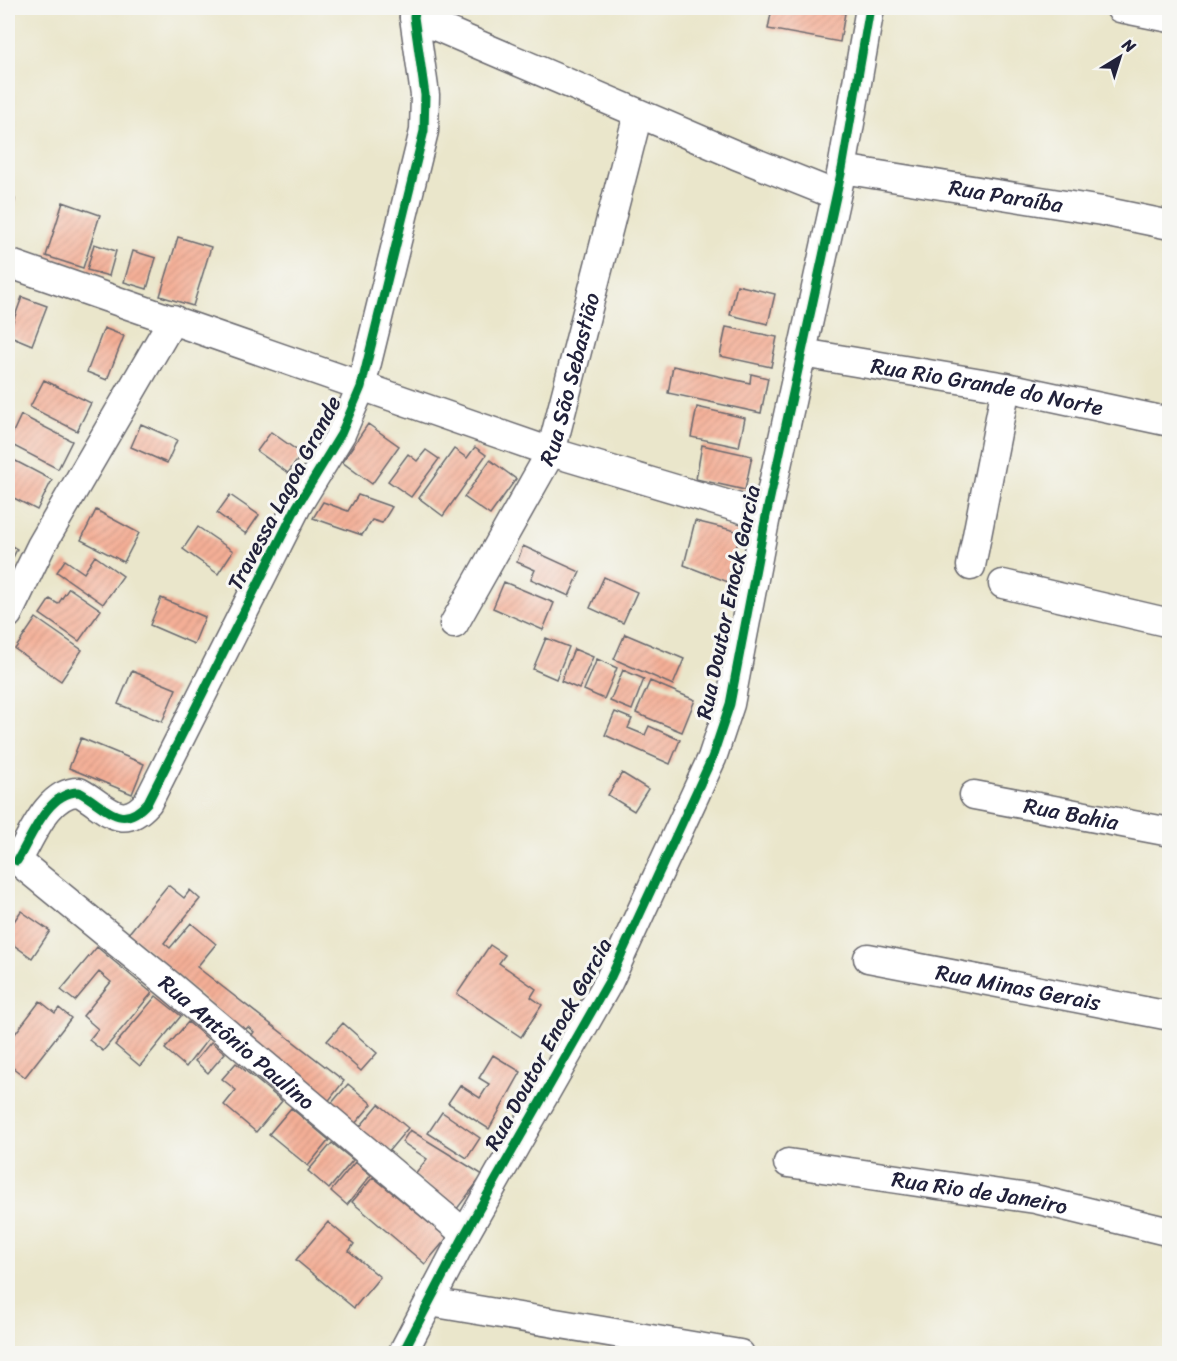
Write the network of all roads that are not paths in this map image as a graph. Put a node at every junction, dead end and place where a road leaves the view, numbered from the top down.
1 (870, 8) edge
2 (1120, 8) edge
3 (415, 12) edge
4 (1170, 18) edge
5 (638, 114) junction
6 (839, 182) junction
7 (1170, 225) edge
8 (8, 263) edge
9 (173, 319) junction
10 (802, 353) junction
11 (361, 387) junction
12 (1006, 387) junction
13 (1170, 422) edge
14 (551, 452) junction
15 (766, 516) junction
16 (971, 566) dead end
17 (1003, 584) dead end
18 (8, 614) edge
19 (1170, 623) edge
20 (454, 624) dead end
21 (974, 795) dead end
22 (1170, 832) edge
23 (12, 857) edge
24 (868, 958) dead end
25 (1170, 1016) edge
26 (788, 1163) dead end
27 (1170, 1232) edge
28 (465, 1234) junction
29 (430, 1302) junction
30 (402, 1353) edge
31 (740, 1353) edge

1 - 6 street, Rua Doutor Enock Garcia
2 - 4 street
3 - 5 street, Rua Paraíba
3 - 11 street, Travessa Lagoa Grande
5 - 6 street, Rua Paraíba
5 - 14 street, Rua São Sebastião
6 - 7 street, Rua Paraíba
6 - 10 street, Rua Doutor Enock Garcia
8 - 9 street
9 - 11 street
9 - 18 street
10 - 12 street, Rua Rio Grande do Norte
10 - 15 street, Rua Doutor Enock Garcia
11 - 14 street
11 - 23 street, Travessa Lagoa Grande
12 - 13 street, Rua Rio Grande do Norte
12 - 16 street
14 - 15 street
14 - 20 street, Rua São Sebastião
15 - 28 street, Rua Doutor Enock Garcia
17 - 19 street
21 - 22 street, Rua Bahia
23 - 28 street, Rua Antônio Paulino
24 - 25 street, Rua Minas Gerais
26 - 27 street, Rua Rio de Janeiro
28 - 29 street, Rua Doutor Enock Garcia
29 - 30 street, Rua Doutor Enock Garcia
29 - 31 street

